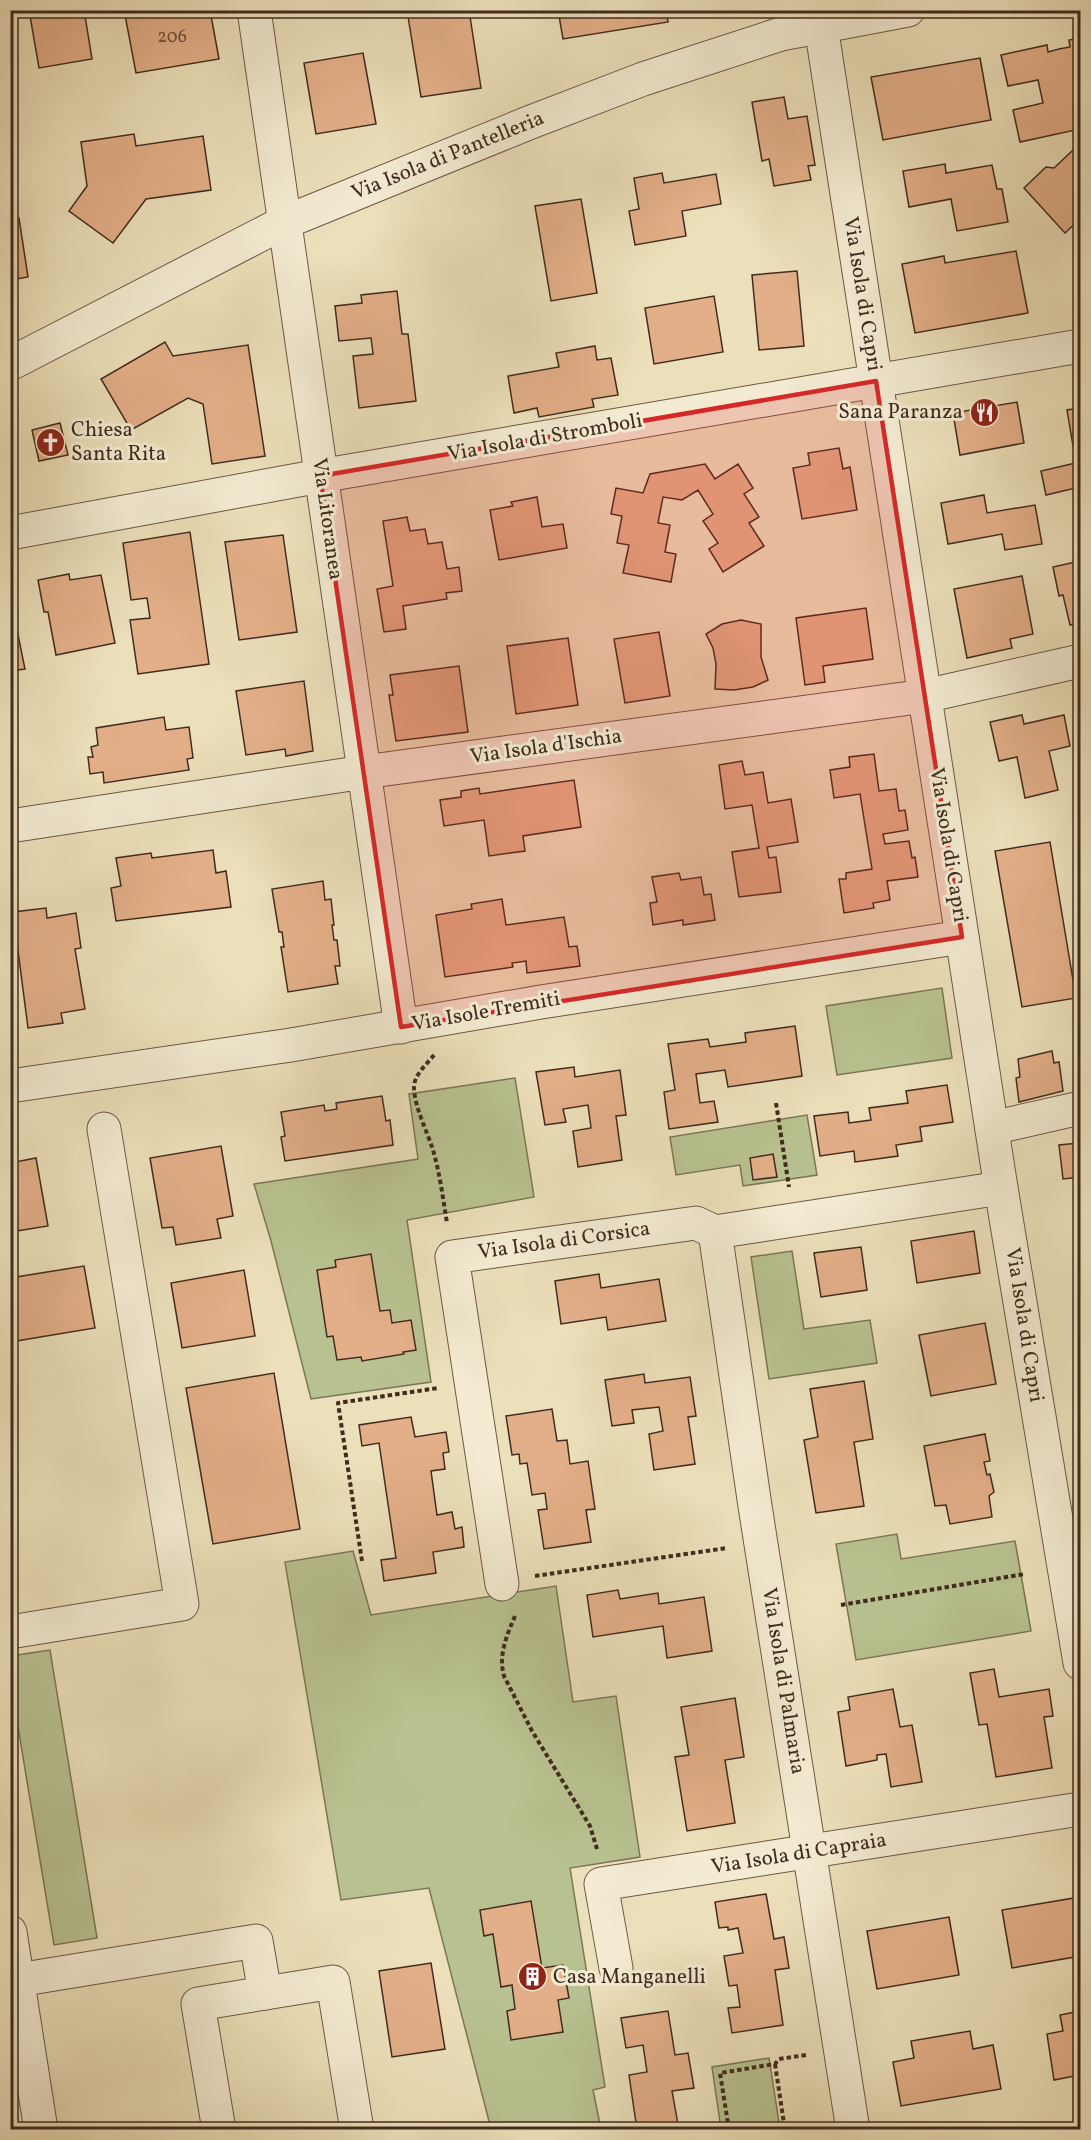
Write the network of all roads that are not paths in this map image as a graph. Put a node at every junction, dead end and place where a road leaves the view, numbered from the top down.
1 (254, 10) edge
2 (908, 10) edge
3 (821, 26) junction
4 (284, 223) junction
5 (1080, 346) edge
6 (10, 364) edge
7 (876, 381) junction
8 (320, 476) junction
9 (10, 532) edge
10 (1080, 661) edge
11 (925, 696) junction
12 (364, 772) junction
13 (10, 826) edge
14 (962, 937) junction
15 (401, 1027) junction
16 (10, 1086) edge
17 (1080, 1108) edge
18 (992, 1128) junction
19 (104, 1129) dead end
20 (1001, 1188) junction
21 (715, 1232) junction
22 (1069, 1530) edge
23 (517, 1589) road end
24 (10, 1632) edge
25 (1080, 1663) edge
26 (1080, 1809) edge
27 (809, 1853) junction
28 (10, 1932) edge
29 (616, 1968) dead end
30 (18, 1980) junction
31 (265, 1993) junction
32 (41, 2130) edge
33 (219, 2130) edge
34 (357, 2130) edge
35 (853, 2130) edge

1 - 4 street, Via Litoranea
2 - 3 street, Via Isola di Pantelleria
3 - 4 street, Via Isola di Pantelleria
3 - 7 street, Via Isola di Capri
4 - 6 street, Via Isola di Pantelleria
4 - 8 street, Via Litoranea
5 - 7 street, Via Isola di Stromboli
7 - 8 street, Via Isola di Stromboli
7 - 11 street, Via Isola di Capri
8 - 9 street, Via Isola di Stromboli
8 - 12 street, Via Litoranea
10 - 11 street, Via Isola d'Ischia
11 - 12 street, Via Isola d'Ischia
11 - 14 street, Via Isola di Capri
12 - 13 street, Via Isola d'Ischia
12 - 15 street, Via Litoranea
14 - 15 street, Via Isole Tremiti
14 - 18 street, Via Isola di Capri
15 - 16 street, Via Isole Tremiti
17 - 18 street
18 - 20 street, Via Isola di Capri
19 - 24 street
20 - 21 street, Via Isola di Corsica
20 - 22 street, Via Isola di Capri
21 - 23 street, Via Isola di Corsica
21 - 27 street, Via Isola di Palmaria
22 - 25 street, Via Isola di Capri
26 - 27 street, Via Isola di Capraia
27 - 29 street, Via Isola di Capraia
27 - 35 street, Via Isola di Palmaria
28 - 30 street
30 - 31 street
30 - 32 street
31 - 33 street
31 - 34 street

